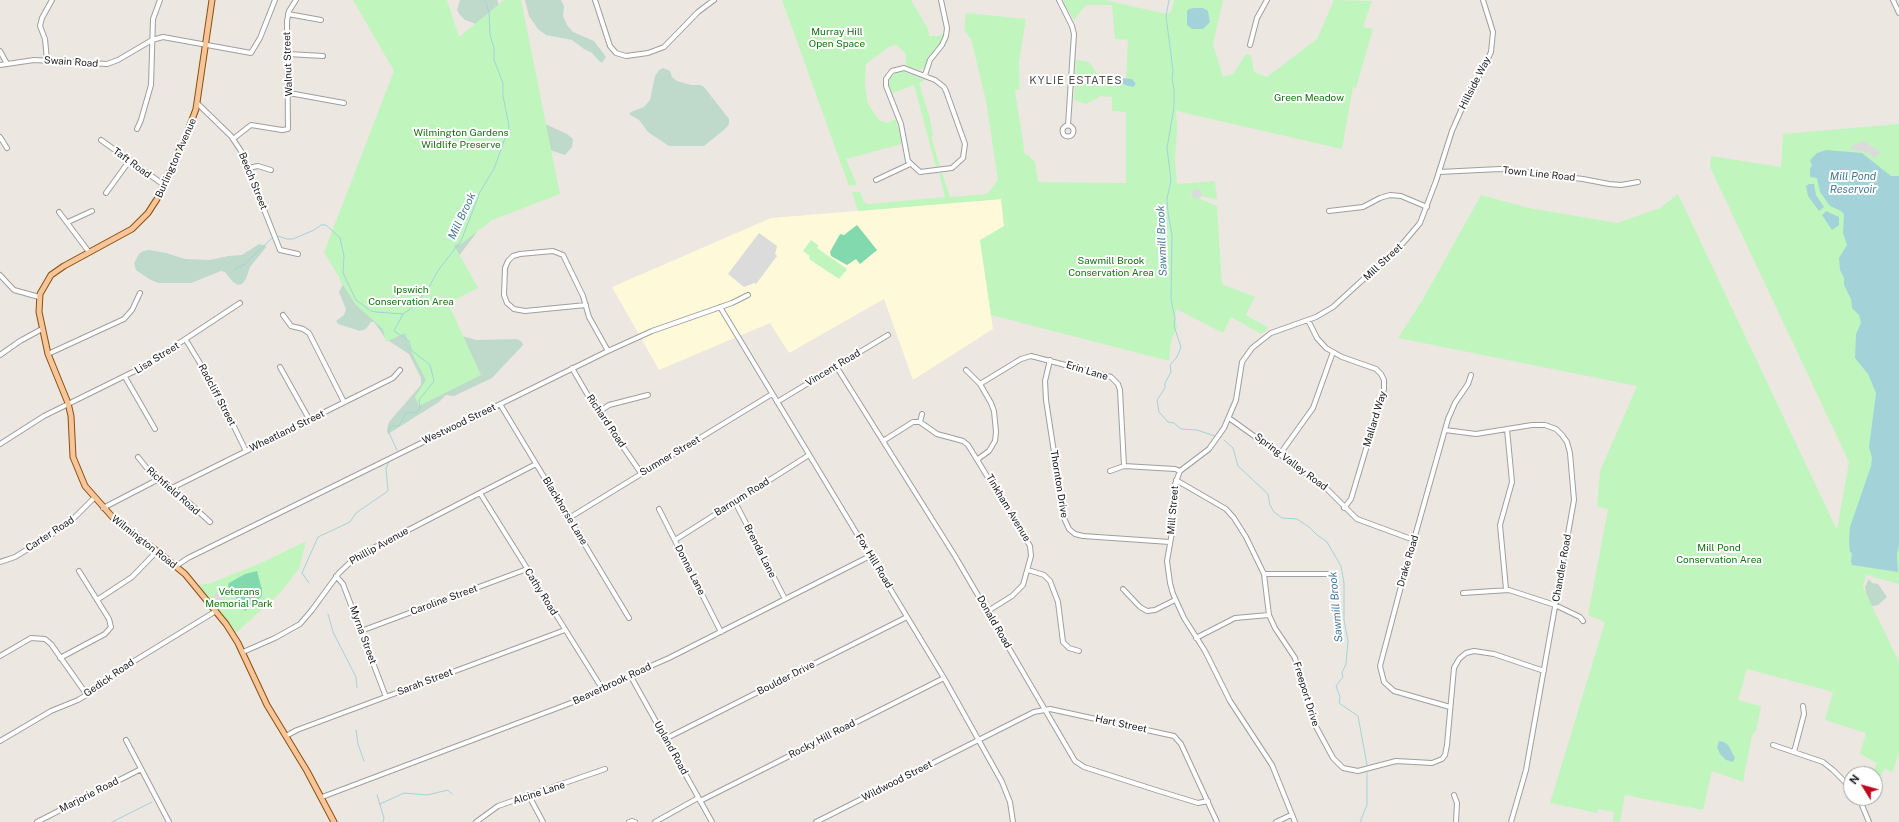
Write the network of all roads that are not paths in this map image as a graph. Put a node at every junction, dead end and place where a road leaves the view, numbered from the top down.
1 (52, 0) edge
2 (160, 0) edge
3 (212, 0) edge
4 (275, 0) edge
5 (296, 0) edge
6 (595, 0) edge
7 (714, 0) edge
8 (941, 0) edge
9 (1059, 0) edge
10 (1267, 0) edge
11 (1483, 0) edge
12 (1893, 0) edge
13 (288, 14) junction
14 (1899, 14) edge
15 (321, 20) dead end
16 (152, 40) junction
17 (206, 45) junction
18 (1250, 46) dead end
19 (0, 51) edge
20 (288, 54) junction
21 (323, 56) dead end
22 (47, 60) junction
23 (7, 64) junction
24 (0, 65) edge
25 (925, 75) junction
26 (289, 93) junction
27 (197, 103) junction
28 (344, 103) dead end
29 (1068, 125) dead end
30 (137, 129) dead end
31 (0, 137) edge
32 (233, 139) junction
33 (101, 140) dead end
34 (7, 148) dead end
35 (130, 160) junction
36 (910, 164) junction
37 (1442, 164) joint
38 (248, 168) junction
39 (271, 170) dead end
40 (1439, 172) junction
41 (876, 180) dead end
42 (1638, 182) dead end
43 (164, 185) junction
44 (106, 193) dead end
45 (1427, 207) junction
46 (92, 211) dead end
47 (1329, 211) dead end
48 (60, 212) dead end
49 (68, 222) junction
50 (89, 252) junction
51 (298, 254) dead end
52 (0, 275) edge
53 (140, 293) dead end
54 (748, 295) dead end
55 (39, 297) junction
56 (240, 303) dead end
57 (38, 305) joint
58 (586, 305) junction
59 (720, 307) junction
60 (283, 315) dead end
61 (1308, 320) junction
62 (42, 329) junction
63 (888, 335) dead end
64 (186, 340) junction
65 (608, 351) junction
66 (1333, 352) junction
67 (48, 354) junction
68 (0, 355) edge
69 (1050, 360) junction
70 (280, 366) dead end
71 (836, 366) junction
72 (572, 368) junction
73 (400, 370) dead end
74 (966, 370) dead end
75 (1471, 375) dead end
76 (125, 377) junction
77 (980, 384) junction
78 (772, 394) junction
79 (648, 395) dead end
80 (344, 402) junction
81 (777, 402) junction
82 (68, 403) junction
83 (500, 404) junction
84 (599, 412) junction
85 (922, 414) dead end
86 (1229, 418) junction
87 (309, 419) junction
88 (920, 422) junction
89 (155, 429) dead end
90 (1507, 429) junction
91 (1445, 430) junction
92 (883, 441) junction
93 (0, 444) edge
94 (246, 451) junction
95 (1280, 454) junction
96 (809, 455) junction
97 (138, 457) dead end
98 (978, 459) junction
99 (536, 464) junction
100 (1124, 466) junction
101 (1110, 471) dead end
102 (1180, 471) junction
103 (641, 474) junction
104 (159, 479) junction
105 (1176, 480) junction
106 (172, 488) junction
107 (480, 493) junction
108 (94, 498) junction
109 (735, 502) junction
110 (103, 508) junction
111 (1344, 508) junction
112 (658, 509) dead end
113 (568, 518) junction
114 (210, 522) dead end
115 (675, 540) junction
116 (1414, 540) junction
117 (1170, 542) junction
118 (157, 551) junction
119 (870, 556) junction
120 (0, 562) edge
121 (176, 566) junction
122 (527, 569) junction
123 (79, 570) dead end
124 (1028, 570) junction
125 (1264, 574) junction
126 (1328, 574) dead end
127 (336, 576) junction
128 (1123, 589) dead end
129 (1506, 589) junction
130 (1463, 593) dead end
131 (784, 599) junction
132 (97, 600) junction
133 (1175, 600) junction
134 (1555, 605) junction
135 (216, 611) junction
136 (988, 611) junction
137 (1269, 615) junction
138 (907, 617) junction
139 (629, 618) dead end
140 (1583, 621) dead end
141 (565, 630) junction
142 (361, 631) junction
143 (721, 632) junction
144 (1196, 638) junction
145 (1079, 651) dead end
146 (243, 652) junction
147 (0, 656) edge
148 (60, 658) junction
149 (1544, 671) junction
150 (630, 675) junction
151 (944, 678) junction
152 (603, 690) junction
153 (87, 695) junction
154 (386, 697) junction
155 (1803, 706) dead end
156 (1450, 707) junction
157 (1045, 710) junction
158 (286, 736) junction
159 (666, 738) junction
160 (126, 740) dead end
161 (978, 740) junction
162 (0, 742) edge
163 (1773, 745) dead end
164 (1794, 752) junction
165 (141, 769) junction
166 (605, 769) dead end
167 (1843, 780) edge
168 (529, 796) junction
169 (1454, 796) dead end
170 (322, 797) junction
171 (699, 800) junction
172 (1208, 802) junction
173 (1862, 806) edge
174 (1291, 815) junction
175 (824, 820) edge
176 (37, 822) edge
177 (168, 822) edge
178 (334, 822) edge
179 (476, 822) edge
180 (543, 822) edge
181 (629, 822) edge
182 (636, 822) edge
183 (655, 822) edge
184 (712, 822) edge
185 (816, 822) edge
186 (1012, 822) edge
187 (1218, 822) edge
188 (1276, 822) edge
189 (1295, 822) edge
190 (1456, 822) edge
191 (1511, 822) edge
192 (1869, 822) edge

1 - 22 street
2 - 16 street
3 - 17 main road, Burlington Avenue
4 - 17 street, Swain Road
5 - 13 street, Walnut Street
6 - 7 street
8 - 25 street
9 - 29 street
10 - 18 street
11 - 37 street, Hillside Way
12 - 14 street
13 - 15 street
13 - 20 street, Walnut Street
16 - 17 street, Swain Road
16 - 22 street, Swain Road
16 - 30 street
17 - 27 main road, Burlington Avenue
19 - 23 street
20 - 21 street
20 - 26 street, Walnut Street
22 - 23 street, Swain Road
23 - 24 street, Swain Road
25 - 36 street
25 - 36 street
26 - 28 street
26 - 32 street, Walnut Street
27 - 32 street, Beech Street
27 - 43 main road, Burlington Avenue
31 - 34 street
32 - 38 street, Beech Street
33 - 35 street, Taft Road
35 - 43 street, Taft Road
35 - 44 street
36 - 41 street
37 - 40 street, Mill Street
38 - 39 street
38 - 51 street, Beech Street
40 - 42 street, Town Line Road
40 - 45 street, Mill Street
43 - 50 main road, Burlington Avenue
45 - 47 street
45 - 61 street, Mill Street
46 - 49 street
48 - 49 street
49 - 50 street
50 - 55 main road, Burlington Avenue
52 - 55 street
53 - 67 street
54 - 59 street, Westwood Street
55 - 57 main road, Burlington Avenue
56 - 64 street, Lisa Street
57 - 62 main road, Wilmington Road
58 - 58 street
58 - 65 street
59 - 65 street, Westwood Street
59 - 78 street, Fox Hill Road
60 - 80 street
61 - 66 street, Mallard Way
61 - 86 street, Mill Street
62 - 67 main road, Wilmington Road
62 - 68 street
63 - 71 street, Vincent Road
64 - 76 street, Lisa Street
64 - 94 street, Radcliff Street
65 - 72 street, Westwood Street
66 - 95 street
66 - 111 street, Mallard Way
67 - 82 main road, Wilmington Road
69 - 77 street, Erin Lane
69 - 100 street, Erin Lane
69 - 117 street, Thornton Drive
70 - 87 street
71 - 81 street, Vincent Road
71 - 92 street, Donald Road
72 - 83 street, Westwood Street
72 - 84 street, Richard Road
73 - 80 street, Wheatland Street
74 - 77 street
75 - 91 street, Drake Road
76 - 82 street, Lisa Street
76 - 89 street
77 - 98 street
78 - 81 street, Fox Hill Road
78 - 103 street, Sumner Street
79 - 84 street
80 - 87 street, Wheatland Street
81 - 96 street, Fox Hill Road
82 - 93 street, Lisa Street
82 - 108 main road, Wilmington Road
83 - 99 street, Blackhorse Lane
83 - 121 street, Westwood Street
84 - 103 street, Richard Road
85 - 88 street
86 - 95 street, Spring Valley Road
86 - 102 street, Mill Street
87 - 94 street, Wheatland Street
88 - 92 street
88 - 98 street, Tinkham Avenue
90 - 91 street, Chandler Road
90 - 129 street
90 - 134 street, Chandler Road
91 - 116 street, Drake Road
92 - 136 street, Donald Road
94 - 106 street, Wheatland Street
95 - 111 street, Spring Valley Road
96 - 109 street, Barnum Road
96 - 119 street, Fox Hill Road
97 - 104 street, Richfield Road
98 - 124 street, Tinkham Avenue
99 - 107 street, Phillip Avenue
99 - 113 street, Blackhorse Lane
100 - 101 street
100 - 102 street
102 - 105 street, Mill Street
103 - 113 street, Sumner Street
104 - 106 street, Richfield Road
104 - 110 street
105 - 117 street, Mill Street
105 - 125 street, Freeport Drive
106 - 114 street, Richfield Road
107 - 122 street, Cathy Road
107 - 127 street, Phillip Avenue
108 - 110 main road, Wilmington Road
108 - 120 street, Carter Road
109 - 115 street, Barnum Road
109 - 131 street, Brenda Lane
110 - 118 main road, Wilmington Road
111 - 116 street, Spring Valley Road
112 - 115 street, Donna Lane
113 - 139 street, Blackhorse Lane
115 - 143 street, Donna Lane
116 - 156 street, Drake Road
117 - 133 street, Mill Street
118 - 121 main road, Wilmington Road
118 - 132 street
119 - 131 street, Beaverbrook Road
119 - 138 street, Fox Hill Road
121 - 135 main road, Wilmington Road
122 - 141 street, Cathy Road
122 - 142 street, Caroline Street
123 - 132 street
124 - 136 street, Tinkham Avenue
124 - 145 street
125 - 126 street
125 - 137 street, Freeport Drive
127 - 142 street, Myrna Street
127 - 146 street, Phillip Avenue
128 - 133 street
129 - 130 street
129 - 134 street
131 - 143 street, Beaverbrook Road
132 - 148 street
133 - 144 street, Mill Street
134 - 140 street
134 - 149 street, Chandler Road
135 - 146 main road, Wilmington Road
135 - 153 street, Gedick Road
136 - 157 street, Donald Road
137 - 144 street
137 - 156 street, Freeport Drive
138 - 151 street, Fox Hill Road
138 - 159 street, Boulder Drive
141 - 152 street, Cathy Road
141 - 154 street, Sarah Street
142 - 154 street, Myrna Street
143 - 150 street, Beaverbrook Road
144 - 174 street, Mill Street
146 - 158 main road, Wilmington Road
147 - 148 street
148 - 153 street
149 - 156 street
149 - 191 street, Chandler Road
150 - 152 street, Beaverbrook Road
150 - 159 street, Upland Road
151 - 161 street, Fox Hill Road
151 - 171 street, Rocky Hill Road
152 - 170 street, Beaverbrook Road
153 - 162 street, Gedick Road
154 - 158 street, Sarah Street
155 - 164 street
157 - 161 street, Hart Street
157 - 172 street, Donald Road
157 - 172 street, Hart Street
158 - 170 main road, Wilmington Road
159 - 171 street, Upland Road
160 - 165 street
161 - 175 street, Wildwood Street
161 - 186 street, Fox Hill Road
163 - 164 street
164 - 167 street
165 - 176 street, Marjorie Road
165 - 177 street
166 - 168 street, Alcine Lane
168 - 179 street, Alcine Lane
168 - 180 street
169 - 190 street
170 - 178 main road, Wilmington Road
171 - 183 street, Rocky Hill Road
171 - 184 street, Upland Road
172 - 187 street, Hart Street
173 - 192 street
174 - 188 street
174 - 189 street, Mill Street
175 - 185 street, Wildwood Street
181 - 182 street

